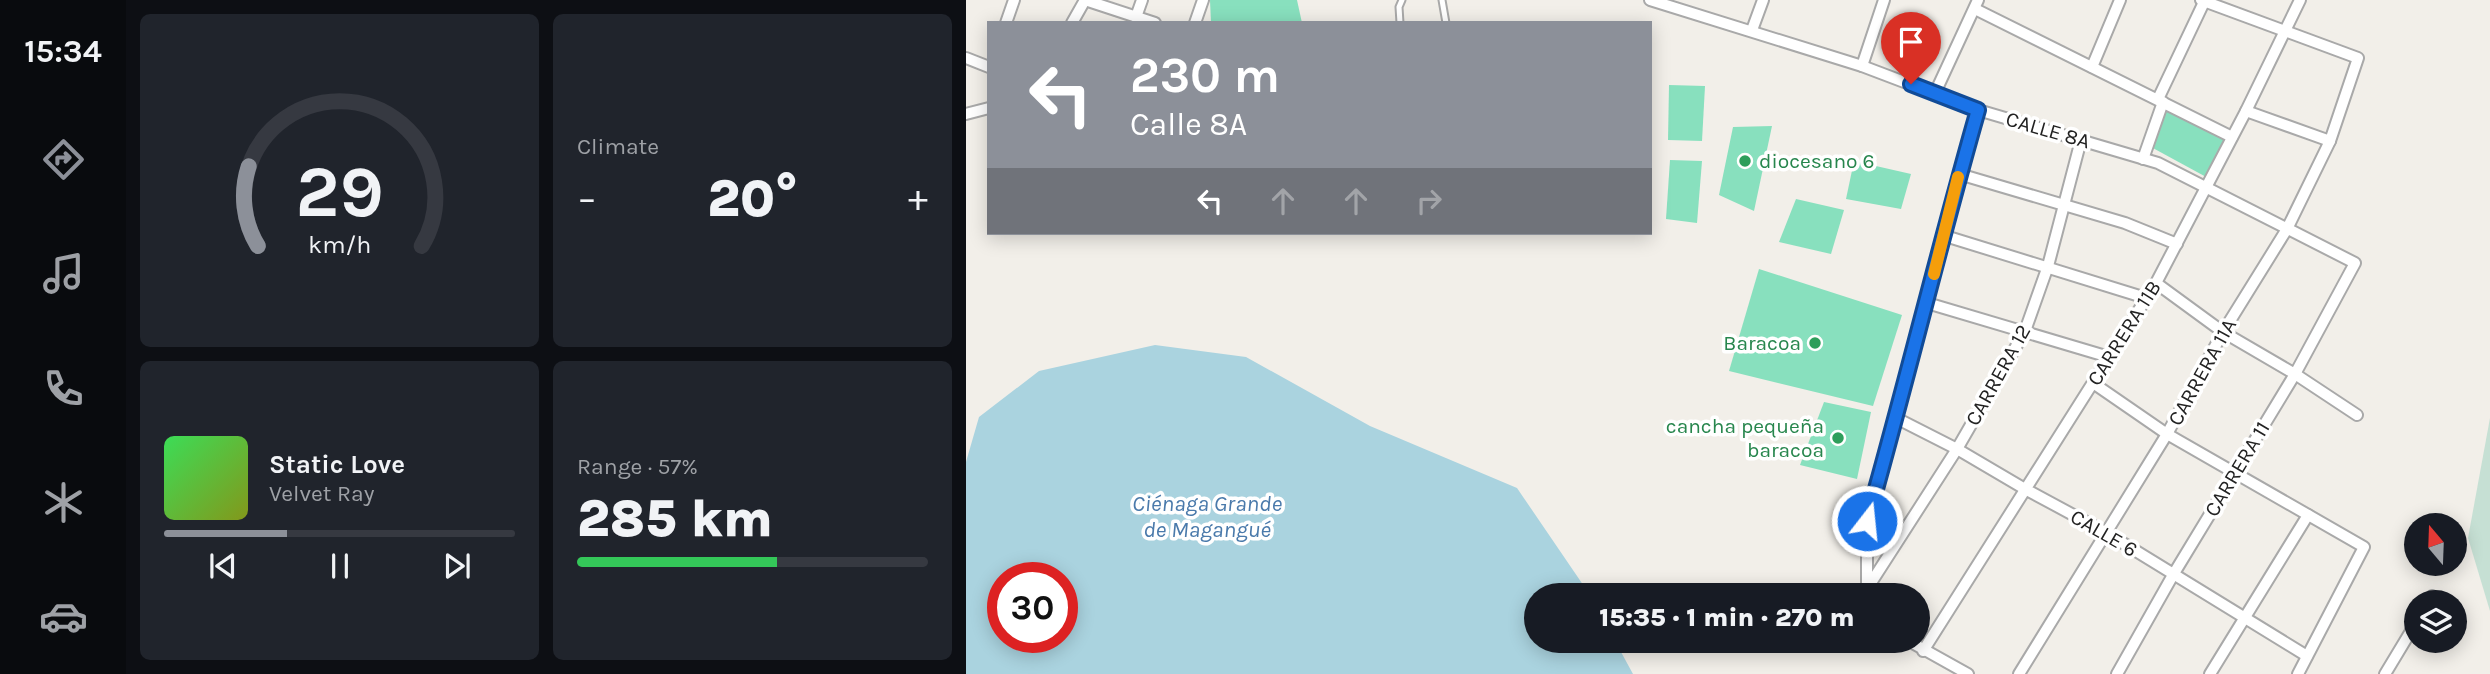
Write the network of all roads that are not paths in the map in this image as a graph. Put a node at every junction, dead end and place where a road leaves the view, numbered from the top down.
1 (1014, 0) edge
2 (1085, 0) edge
3 (1142, 0) edge
4 (1203, 0) edge
5 (1402, 0) edge
6 (1443, 0) edge
7 (1650, 0) edge
8 (1763, 0) edge
9 (1884, 0) edge
10 (2120, 0) edge
11 (2203, 0) edge
12 (2300, 0) edge
13 (1977, 5) edge
14 (1136, 17) junction
15 (1007, 21) edge
16 (1073, 21) edge
17 (1149, 21) edge
18 (1196, 21) edge
19 (1400, 21) edge
20 (1446, 21) edge
21 (1752, 30) junction
22 (2286, 30) junction
23 (966, 58) edge
24 (987, 65) edge
25 (1862, 66) junction
26 (2092, 67) junction
27 (1935, 93) junction
28 (2160, 101) junction
29 (987, 109) edge
30 (1978, 110) junction
31 (2246, 111) junction
32 (966, 114) edge
33 (2232, 137) junction
34 (2081, 140) junction
35 (2330, 141) junction
36 (2143, 159) junction
37 (1959, 174) junction
38 (2205, 187) junction
39 (2064, 207) junction
40 (2287, 229) junction
41 (1942, 235) junction
42 (2177, 244) junction
43 (2355, 263) joint
44 (2048, 266) junction
45 (2156, 283) junction
46 (2146, 298) junction
47 (1927, 303) junction
48 (2025, 331) junction
49 (2223, 332) junction
50 (2109, 357) junction
51 (2295, 374) junction
52 (2092, 383) junction
53 (2357, 415) dead end
54 (1896, 418) junction
55 (2167, 434) junction
56 (1957, 449) junction
57 (2234, 474) junction
58 (2025, 489) junction
59 (2308, 515) junction
60 (2105, 532) junction
61 (2173, 575) junction
62 (1868, 583) edge
63 (1874, 583) edge
64 (2245, 619) junction
65 (1930, 640) edge
66 (2404, 643) edge
67 (1927, 653) edge
68 (2307, 656) junction
69 (1968, 674) edge
70 (2019, 674) edge
71 (2117, 674) edge
72 (2210, 674) edge
73 (2298, 674) edge
74 (2385, 674) edge

1 - 15 street
2 - 14 street
2 - 16 street
3 - 14 street
4 - 18 street
5 - 19 lane
6 - 20 lane
7 - 21 street, CALLE 8A
8 - 21 street
9 - 25 street
10 - 26 street
11 - 22 street
11 - 28 street
12 - 22 street, CARRERA 11B
13 - 26 street
13 - 27 street
14 - 17 street
21 - 25 street, CALLE 8A
22 - 31 street, CARRERA 11B
22 - 35 street, CARRERA 11A
23 - 24 street
25 - 27 street, CALLE 8A
26 - 28 street
27 - 30 street, CALLE 8A
28 - 33 street
28 - 36 street
29 - 32 street
30 - 34 street, CALLE 8A
30 - 37 street
31 - 33 street, CARRERA 11B
31 - 35 street
33 - 38 street, CARRERA 11B
34 - 36 street, CALLE 8A
34 - 39 street, CARRERA 12
35 - 40 street, CARRERA 11A
36 - 38 street, CALLE 8A
37 - 39 street
37 - 41 street
38 - 40 street, CALLE 8A
38 - 42 street, CARRERA 11B
39 - 42 street
39 - 44 street, CARRERA 12
40 - 43 street, CALLE 8A
40 - 49 street, CARRERA 11A
41 - 44 street
41 - 47 street
42 - 45 street, CARRERA 11B
43 - 51 street, CARRERA 11
44 - 46 street
44 - 48 street, CARRERA 12
45 - 46 street, CARRERA 11B
45 - 49 street
46 - 50 street, CARRERA 11B
47 - 48 street
47 - 54 street
48 - 50 street
48 - 56 street, CARRERA 12
49 - 51 street
49 - 55 street, CARRERA 11A
50 - 52 street, CARRERA 11B
51 - 53 street
51 - 57 street, CARRERA 11
52 - 55 street
52 - 58 street, CARRERA 11B
54 - 56 street, CALLE 6
54 - 62 street
55 - 57 street
55 - 60 street, CARRERA 11A
56 - 58 street, CALLE 6
56 - 63 street, CARRERA 12
57 - 59 street
57 - 61 street, CARRERA 11
58 - 60 street, CALLE 6
58 - 65 street, CARRERA 11B
59 - 64 street
59 - 68 street
60 - 61 street, CALLE 6
60 - 70 street, CARRERA 11A
61 - 64 street, CALLE 6
61 - 71 street, CARRERA 11
64 - 68 street, CALLE 6
64 - 72 street
66 - 74 street
67 - 69 street
68 - 73 street

